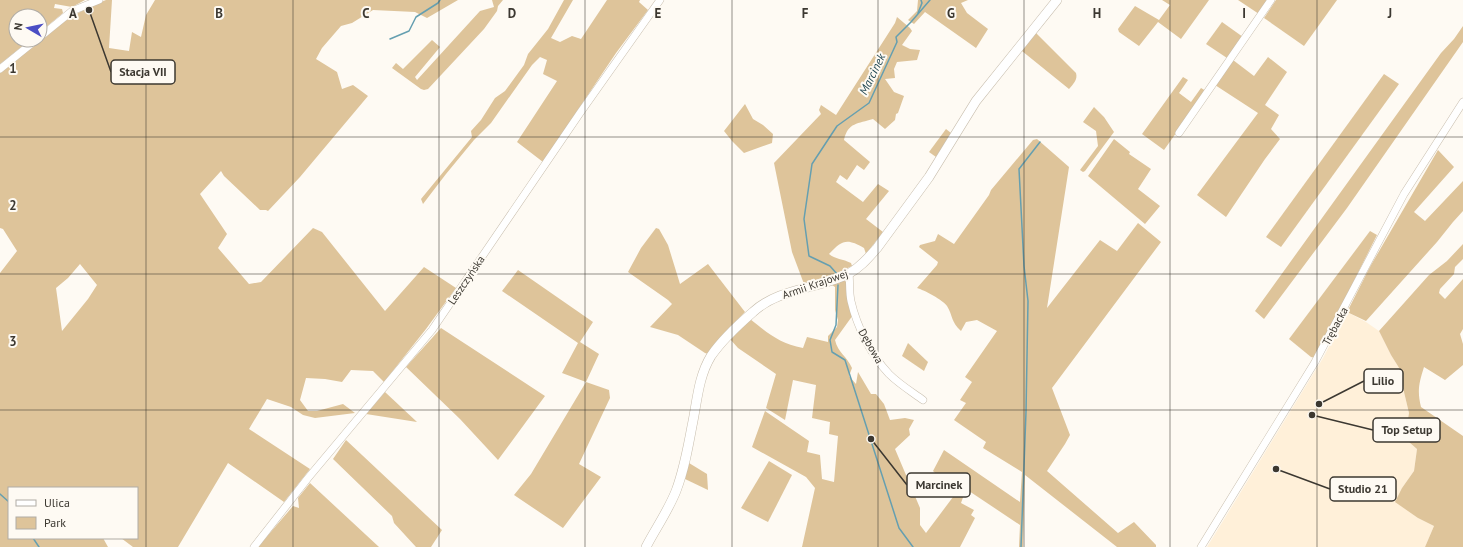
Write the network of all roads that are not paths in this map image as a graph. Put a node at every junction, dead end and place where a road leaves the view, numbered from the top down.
1 (99, 0) edge
2 (660, 0) edge
3 (1057, 0) edge
4 (1271, 0) edge
5 (48, 30) edge
6 (26, 48) edge
7 (0, 69) edge
8 (1463, 102) edge
9 (1179, 132) dead end
10 (849, 273) junction
11 (923, 400) dead end
12 (254, 547) edge
13 (646, 547) edge
14 (1202, 547) edge

1 - 5 street
2 - 12 street, Leszczyńska
3 - 10 street, Armii Krajowej
4 - 9 street
6 - 7 street
8 - 14 street, Trębacka
10 - 11 street, Dębowa
10 - 13 street, Armii Krajowej

